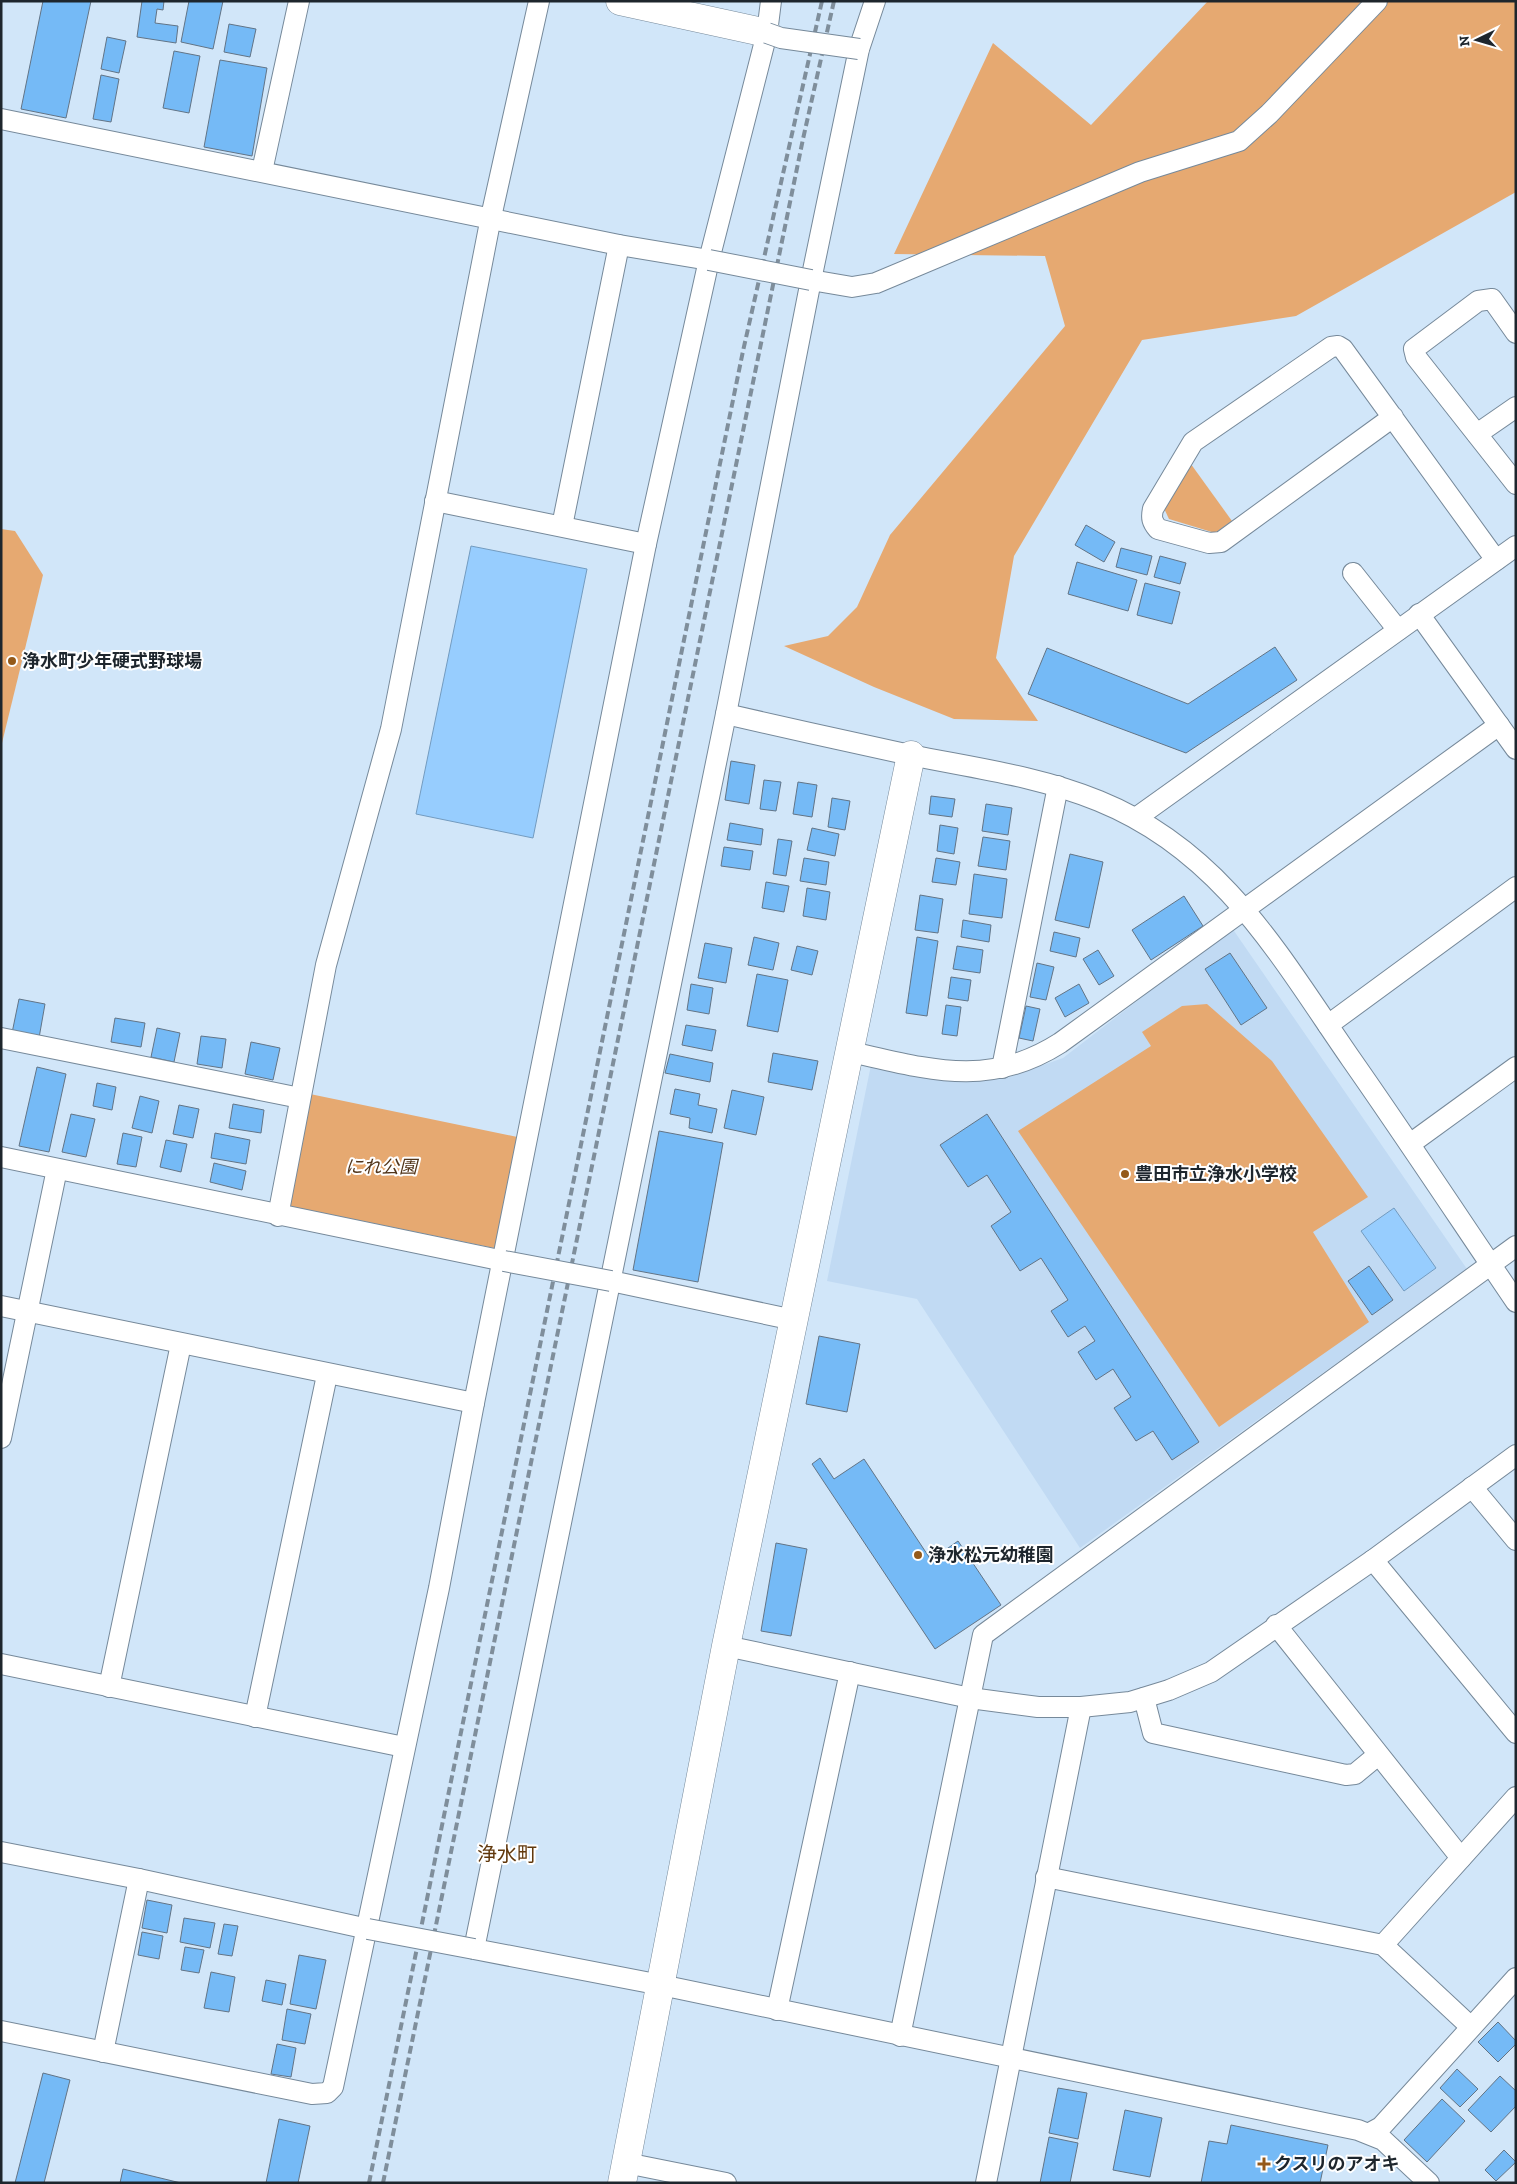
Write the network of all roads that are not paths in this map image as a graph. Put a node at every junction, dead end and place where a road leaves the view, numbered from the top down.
1 (299, 1) edge
2 (539, 1) edge
3 (620, 1) edge
4 (771, 1) edge
5 (1377, 1) edge
6 (877, 3) edge
7 (767, 33) junction
8 (860, 49) junction
9 (1, 119) edge
10 (262, 171) junction
11 (491, 217) junction
12 (619, 245) junction
13 (709, 260) junction
14 (812, 280) junction
15 (1516, 333) edge
16 (1516, 407) edge
17 (1393, 417) junction
18 (1477, 434) junction
19 (1516, 484) edge
20 (435, 501) junction
21 (562, 526) junction
22 (646, 544) junction
23 (1516, 546) edge
24 (1496, 560) junction
25 (1353, 572) dead end
26 (1419, 614) junction
27 (1398, 630) junction
28 (726, 714) junction
29 (1499, 725) junction
30 (1516, 749) edge
31 (911, 755) junction
32 (1058, 786) junction
33 (1136, 818) junction
34 (1516, 887) edge
35 (1246, 909) junction
36 (1328, 1025) junction
37 (1, 1038) edge
38 (851, 1052) junction
39 (1516, 1067) edge
40 (1002, 1068) junction
41 (300, 1098) junction
42 (1410, 1144) junction
43 (1, 1157) edge
44 (57, 1169) junction
45 (278, 1216) junction
46 (1516, 1246) edge
47 (504, 1261) junction
48 (1491, 1264) junction
49 (611, 1281) junction
50 (1516, 1302) edge
51 (1, 1306) edge
52 (29, 1312) junction
53 (794, 1320) junction
54 (181, 1344) junction
55 (327, 1375) junction
56 (474, 1403) junction
57 (1, 1438) edge
58 (1516, 1455) edge
59 (1472, 1487) junction
60 (1516, 1540) edge
61 (1373, 1560) junction
62 (1276, 1625) junction
63 (726, 1646) junction
64 (1, 1664) edge
65 (850, 1672) junction
66 (109, 1687) junction
67 (970, 1698) junction
68 (1144, 1698) junction
69 (1081, 1707) junction
70 (255, 1717) junction
71 (1516, 1733) edge
72 (404, 1748) junction
73 (1378, 1756) junction
74 (1516, 1797) edge
75 (1, 1852) edge
76 (1461, 1858) junction
77 (1046, 1877) junction
78 (139, 1879) junction
79 (368, 1929) junction
80 (1383, 1945) junction
81 (474, 1949) junction
82 (1516, 1978) edge
83 (661, 1985) junction
84 (777, 2010) junction
85 (1471, 2027) junction
86 (1, 2031) edge
87 (900, 2036) junction
88 (103, 2052) junction
89 (1010, 2058) junction
90 (1370, 2134) junction
91 (624, 2173) edge
92 (726, 2183) edge
93 (986, 2183) edge
94 (1429, 2183) edge

1 - 10 street
2 - 11 street
3 - 7 street
4 - 7 street
5 - 14 street
6 - 8 street
7 - 8 street, bridge
7 - 13 street
8 - 14 street
9 - 10 street
10 - 11 street
11 - 12 street
11 - 20 street
12 - 13 street
12 - 21 street
13 - 14 street, bridge
13 - 22 street
14 - 28 street
15 - 18 street
16 - 18 street
17 - 17 street
17 - 24 street
18 - 19 street
20 - 21 street
20 - 41 street
21 - 22 street
22 - 47 street
23 - 24 street
24 - 26 street
25 - 27 street
26 - 27 street
26 - 29 street
27 - 33 street
28 - 31 street
28 - 49 street
29 - 30 street
29 - 35 street
31 - 32 street
31 - 38 street
32 - 33 street
32 - 40 street
33 - 35 street
34 - 36 street
35 - 36 street
35 - 40 street
36 - 42 street
37 - 41 street
38 - 40 street
38 - 53 street
39 - 42 street
41 - 45 street
42 - 48 street
43 - 44 street
44 - 45 street
44 - 52 street
45 - 47 street
46 - 48 street
47 - 49 street, bridge
47 - 56 street
48 - 50 street
48 - 67 street
49 - 53 street
49 - 81 street
51 - 52 street
52 - 54 street
52 - 57 street
53 - 63 street
54 - 55 street
54 - 66 street
55 - 56 street
55 - 70 street
56 - 72 street
58 - 59 street
59 - 60 street
59 - 61 street
61 - 62 street
61 - 71 street
62 - 68 street
62 - 73 street
63 - 65 street
63 - 83 street
64 - 66 street
65 - 67 street
65 - 84 street
66 - 70 street
67 - 69 street
67 - 87 street
68 - 69 street
68 - 73 street
69 - 77 street
70 - 72 street
72 - 79 street
73 - 76 street
74 - 76 street
75 - 78 street
76 - 80 street
77 - 80 street
77 - 89 street
78 - 79 street
78 - 88 street
79 - 81 street, bridge
79 - 88 street
80 - 85 street
81 - 83 street
82 - 85 street
83 - 84 street
83 - 91 street
84 - 87 street
85 - 90 street
86 - 88 street
87 - 89 street
89 - 90 street
89 - 93 street
90 - 94 street
91 - 92 street

